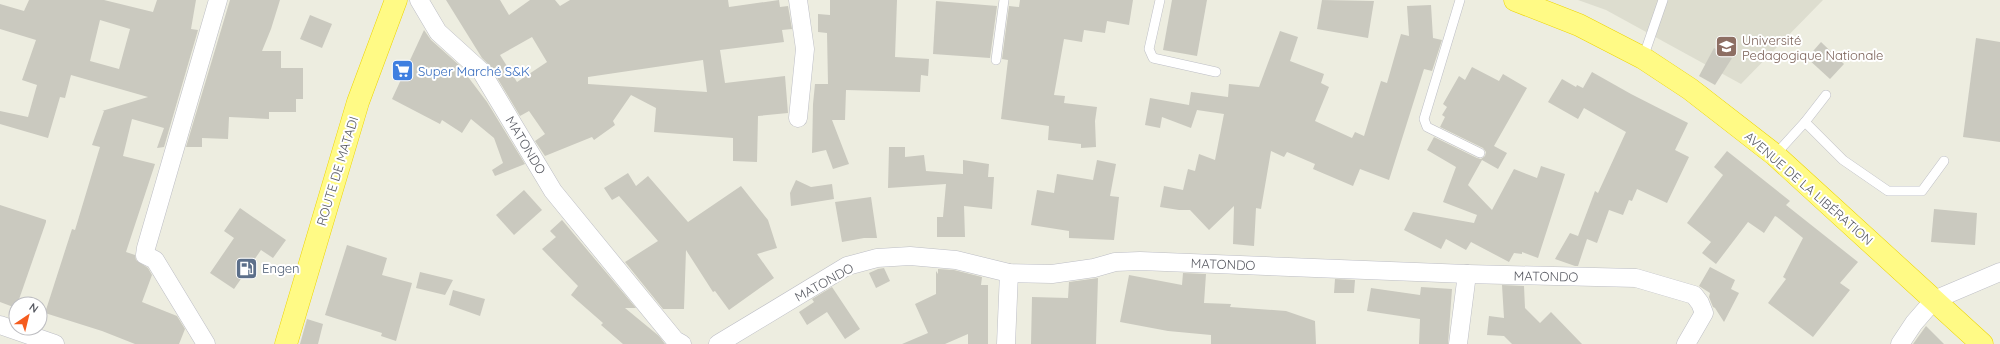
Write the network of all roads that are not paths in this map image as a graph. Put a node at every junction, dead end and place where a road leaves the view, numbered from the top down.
1 (218, 0) edge
2 (396, 0) edge
3 (419, 0) edge
4 (798, 0) edge
5 (1004, 0) edge
6 (1160, 0) edge
7 (1460, 0) edge
8 (1515, 0) edge
9 (1663, 0) edge
10 (1643, 58) junction
11 (996, 60) dead end
12 (1216, 72) dead end
13 (1826, 95) dead end
14 (798, 118) dead end
15 (1805, 122) junction
16 (1480, 153) dead end
17 (1775, 155) junction
18 (1944, 161) dead end
19 (2000, 272) edge
20 (1009, 273) junction
21 (1467, 274) junction
22 (1934, 300) junction
23 (0, 325) edge
24 (55, 344) edge
25 (206, 344) edge
26 (286, 344) edge
27 (682, 344) edge
28 (718, 344) edge
29 (1006, 344) edge
30 (1458, 344) edge
31 (1686, 344) edge
32 (1900, 344) edge
33 (1982, 344) edge

1 - 25 street
2 - 26 highway, ROUTE DE MATADI
3 - 27 street, MATONDO
4 - 14 street
5 - 11 lane
6 - 12 lane
7 - 16 lane
8 - 10 highway, AVENUE DE LA LIBÉRATION
9 - 10 lane
10 - 17 highway, AVENUE DE LA LIBÉRATION
13 - 15 lane
15 - 17 lane
15 - 18 lane
17 - 22 highway, AVENUE DE LA LIBÉRATION
19 - 22 street
20 - 21 street, MATONDO
20 - 28 street, MATONDO
20 - 29 street
21 - 30 street
21 - 31 street, MATONDO
22 - 32 street
22 - 33 highway, AVENUE DE LA LIBÉRATION
23 - 24 street

